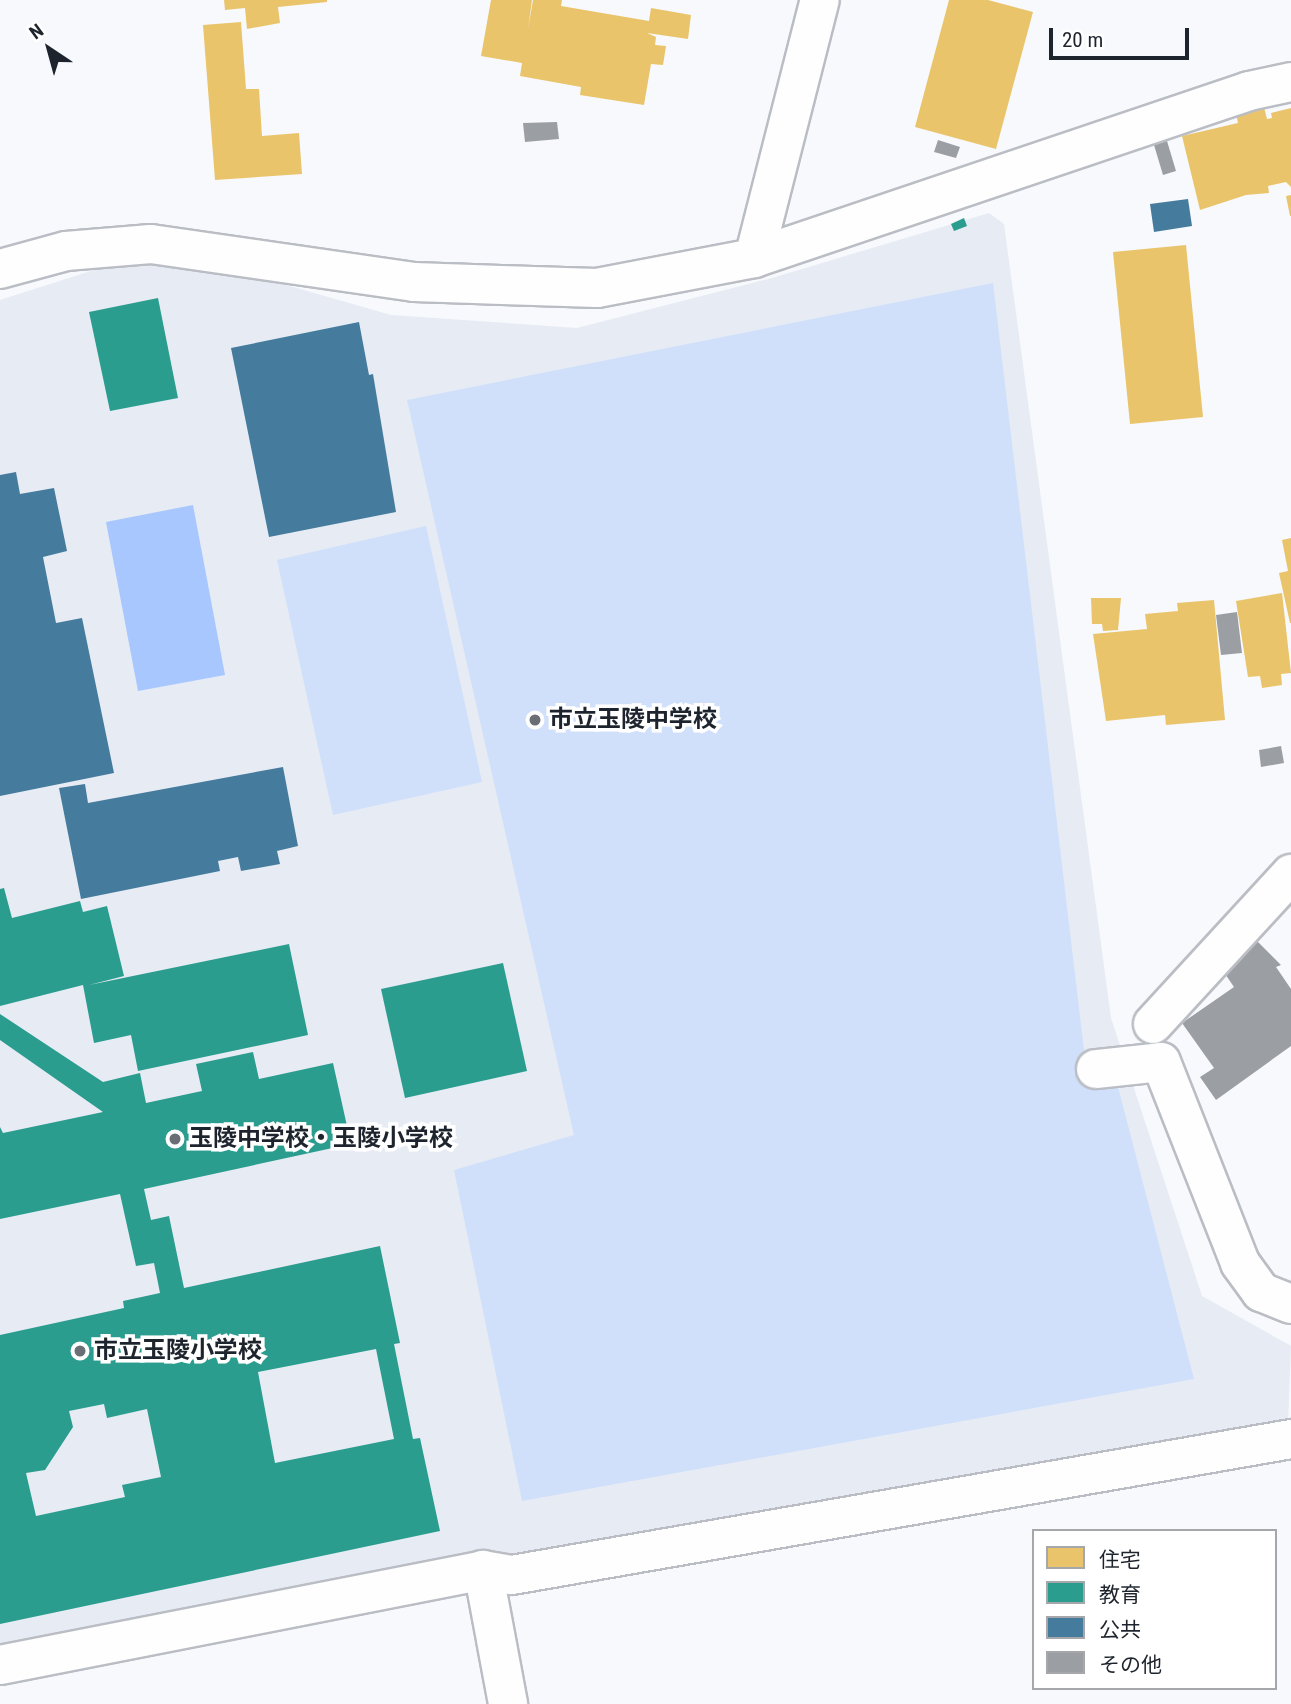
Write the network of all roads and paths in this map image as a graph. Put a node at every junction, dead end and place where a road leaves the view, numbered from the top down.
1 (820, 0) edge
2 (1291, 82) edge
3 (754, 258) junction
4 (0, 269) edge
5 (1291, 874) edge
6 (1153, 1024) dead end
7 (1096, 1069) dead end
8 (1291, 1304) edge
9 (1291, 1438) edge
10 (483, 1570) junction
11 (0, 1665) edge
12 (508, 1704) edge

1 - 3 street
2 - 3 street
3 - 4 street
5 - 6 street
7 - 8 street
9 - 10 street
10 - 11 street
10 - 12 street

